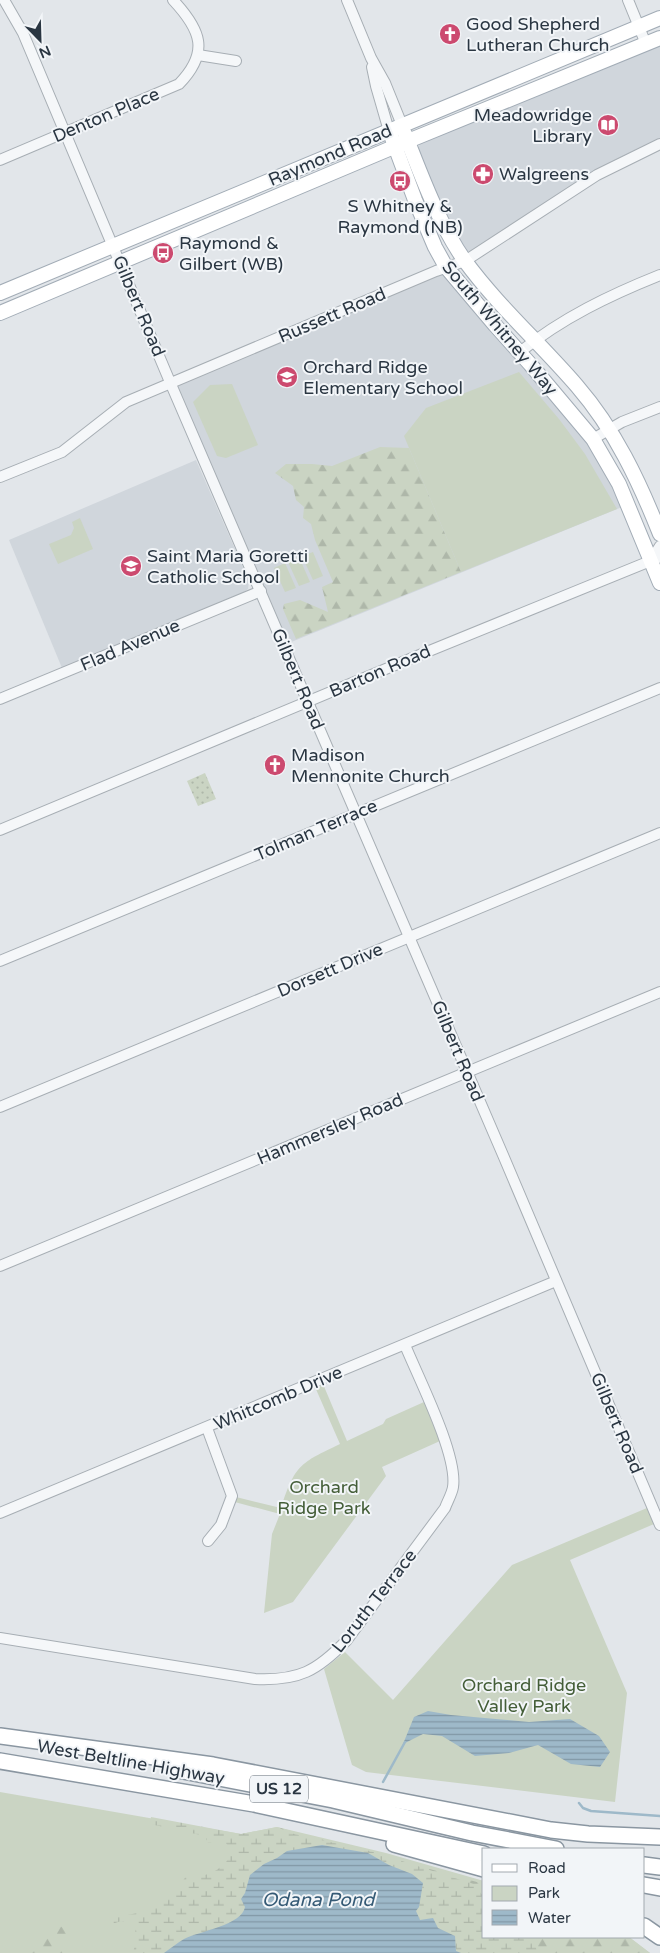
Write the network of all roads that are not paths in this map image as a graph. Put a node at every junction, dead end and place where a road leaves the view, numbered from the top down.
1 (4, 0) edge
2 (173, 0) edge
3 (347, 0) edge
4 (628, 0) edge
5 (660, 18) edge
6 (639, 26) junction
7 (660, 38) edge
8 (646, 44) junction
9 (198, 55) junction
10 (236, 61) dead end
11 (396, 128) junction
12 (64, 132) junction
13 (408, 142) junction
14 (660, 144) edge
15 (395, 147) junction
16 (0, 160) edge
17 (114, 246) junction
18 (465, 261) junction
19 (120, 263) junction
20 (446, 267) junction
21 (660, 275) edge
22 (0, 293) edge
23 (0, 313) edge
24 (534, 341) junction
25 (520, 352) junction
26 (170, 382) junction
27 (660, 407) edge
28 (610, 429) junction
29 (593, 439) junction
30 (0, 477) edge
31 (660, 534) edge
32 (660, 546) edge
33 (655, 559) edge
34 (660, 583) edge
35 (261, 591) junction
36 (660, 688) edge
37 (0, 699) edge
38 (308, 701) junction
39 (356, 813) junction
40 (0, 830) edge
41 (660, 833) edge
42 (409, 937) junction
43 (0, 962) edge
44 (660, 992) edge
45 (467, 1072) junction
46 (0, 1107) edge
47 (0, 1266) edge
48 (556, 1282) junction
49 (405, 1345) junction
50 (207, 1428) junction
51 (0, 1513) edge
52 (660, 1525) edge
53 (208, 1541) dead end
54 (0, 1638) edge
55 (0, 1737) edge
56 (0, 1761) edge
57 (254, 1804) junction
58 (431, 1807) junction
59 (660, 1829) edge
60 (660, 1837) edge
61 (551, 1848) edge
62 (482, 1854) edge
63 (645, 1865) edge
64 (660, 1867) edge
65 (482, 1868) edge
66 (645, 1885) edge
67 (660, 1888) edge
68 (645, 1927) edge
69 (660, 1937) edge

1 - 12 street, Gilbert Road
2 - 9 street
3 - 11 street, South Whitney Way
4 - 6 street
5 - 6 main road, Raymond Road
6 - 8 street
6 - 11 main road, Raymond Road
7 - 8 main road, Raymond Road
8 - 13 main road, Raymond Road
9 - 10 street
9 - 12 street, Denton Place
11 - 13 main road, South Whitney Way
11 - 15 main road, South Whitney Way
11 - 17 main road, Raymond Road
12 - 16 street, Denton Place
12 - 17 street, Gilbert Road
13 - 15 main road, Raymond Road
13 - 18 main road, South Whitney Way
14 - 18 street, Russett Road
15 - 19 main road, Raymond Road
15 - 20 main road, South Whitney Way
17 - 19 street, Gilbert Road
17 - 22 main road, Raymond Road
18 - 20 street, Russett Road
18 - 24 main road, South Whitney Way
19 - 23 main road, Raymond Road
19 - 26 street, Gilbert Road
20 - 25 main road, South Whitney Way
20 - 26 street, Russett Road
21 - 24 street
24 - 25 street
24 - 28 main road, South Whitney Way
25 - 29 main road, South Whitney Way
26 - 30 street, Russett Road
26 - 35 street, Gilbert Road
27 - 28 street
28 - 29 street
28 - 31 main road, South Whitney Way
29 - 33 main road, South Whitney Way
32 - 33 street
33 - 34 main road, South Whitney Way
33 - 38 street, Barton Road
35 - 37 street, Flad Avenue
35 - 38 street, Gilbert Road
36 - 39 street, Tolman Terrace
38 - 39 street, Gilbert Road
38 - 40 street, Barton Road
39 - 42 street, Gilbert Road
39 - 43 street, Tolman Terrace
41 - 42 street, Dorsett Drive
42 - 45 street, Gilbert Road
42 - 46 street, Dorsett Drive
44 - 45 street, Hammersley Road
45 - 47 street, Hammersley Road
45 - 48 street, Gilbert Road
48 - 49 street, Whitcomb Drive
48 - 52 street, Gilbert Road
49 - 50 street, Whitcomb Drive
49 - 54 street, Loruth Terrace
50 - 51 street, Whitcomb Drive
50 - 53 street
55 - 58 highway
55 - 61 highway, West Beltline Highway / US 12
56 - 57 highway, West Beltline Highway / US 12
57 - 62 highway, West Beltline Highway / US 12
57 - 65 highway
58 - 59 highway
58 - 60 highway
63 - 64 highway
66 - 67 highway
68 - 69 highway

